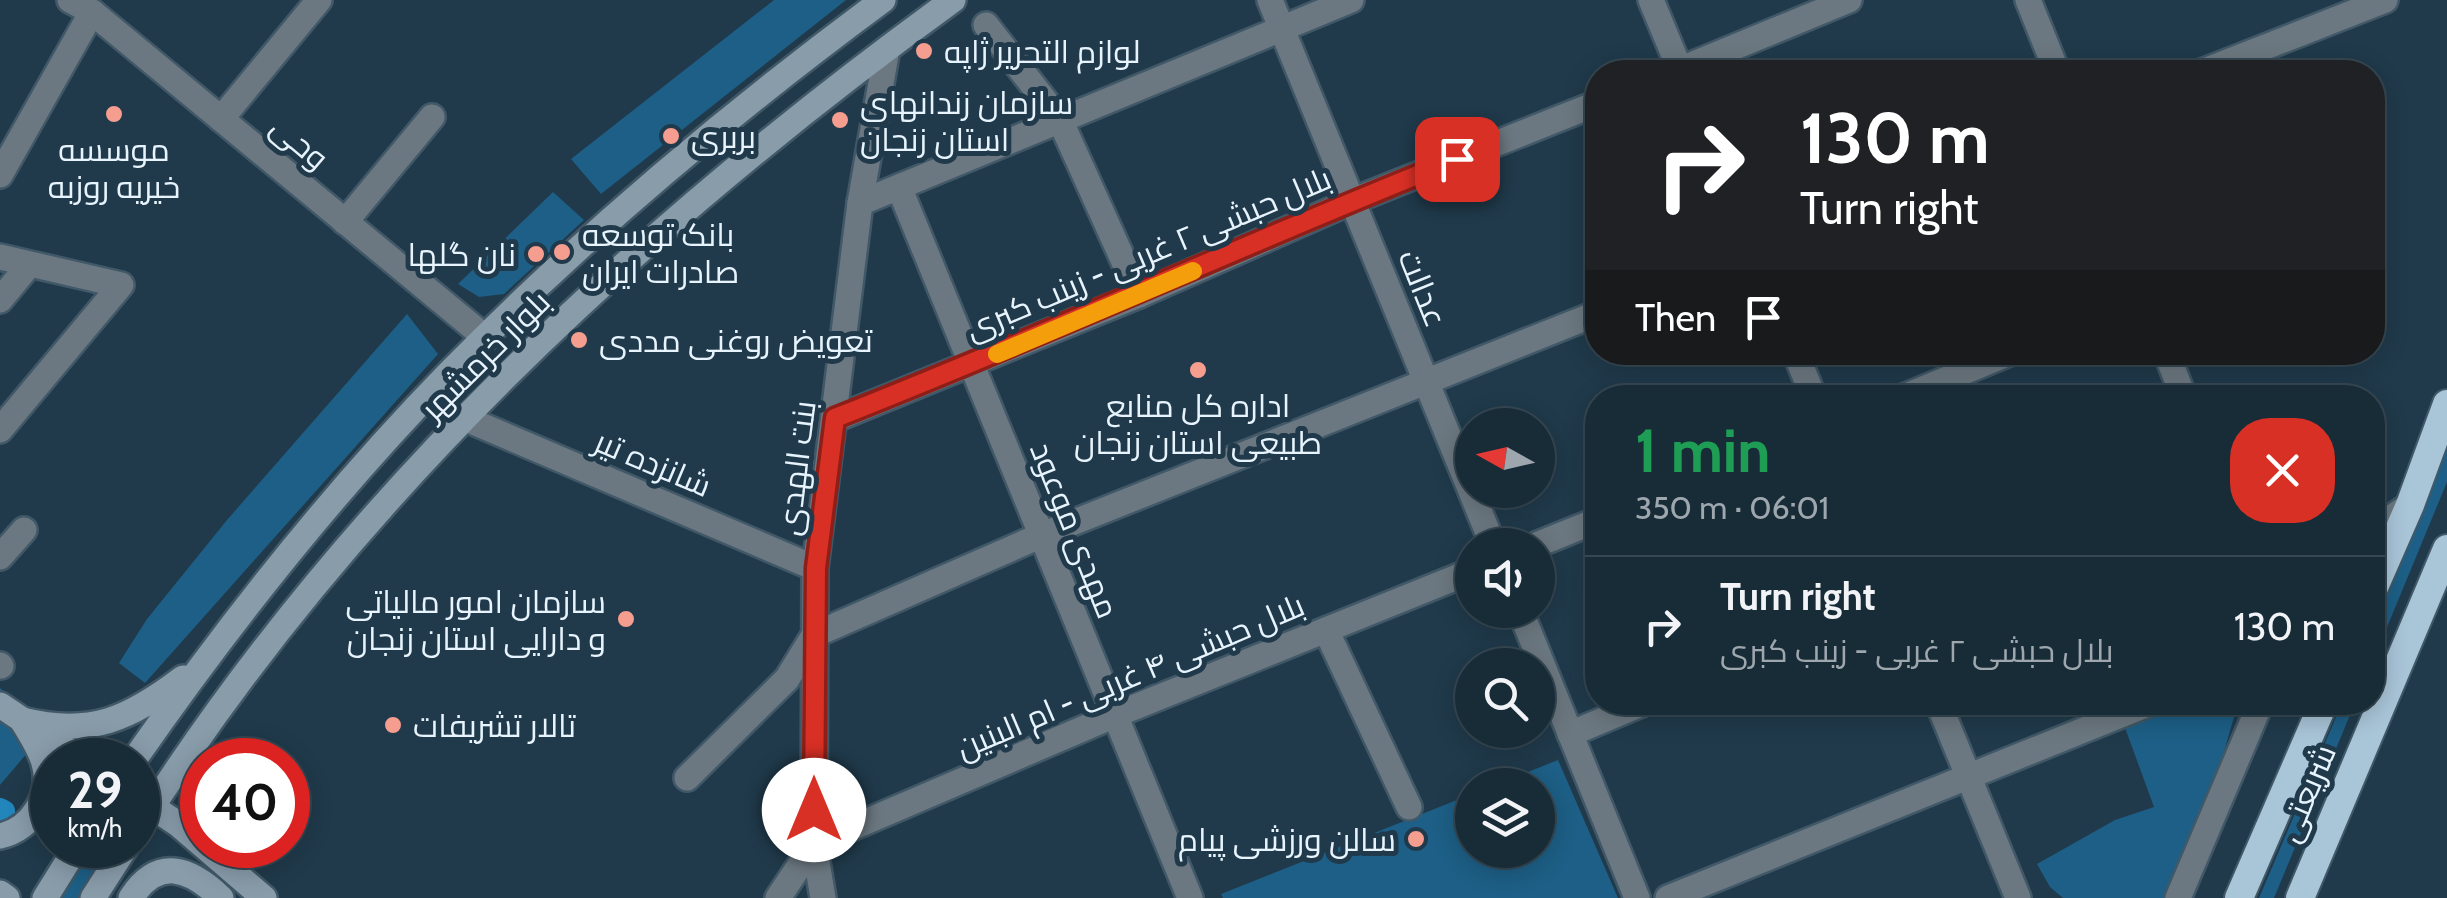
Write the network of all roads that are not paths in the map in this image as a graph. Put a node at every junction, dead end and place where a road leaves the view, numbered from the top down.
1 (319, 0) edge
2 (884, 0) edge
3 (954, 0) edge
4 (1270, 0) edge
5 (1351, 0) edge
6 (1651, 0) edge
7 (1850, 0) edge
8 (2028, 0) edge
9 (2384, 0) edge
10 (87, 4) edge
11 (986, 26) dead end
12 (1282, 29) junction
13 (887, 48) junction
14 (1674, 60) edge
15 (1707, 60) edge
16 (2052, 60) edge
17 (2232, 60) edge
18 (1585, 108) edge
19 (432, 117) dead end
20 (222, 119) junction
21 (1060, 120) junction
22 (0, 175) edge
23 (899, 187) junction
24 (1352, 201) junction
25 (860, 203) junction
26 (346, 222) junction
27 (0, 257) edge
28 (29, 265) junction
29 (1139, 295) junction
30 (0, 300) edge
31 (1585, 319) edge
32 (486, 338) junction
33 (972, 364) junction
34 (1981, 365) edge
35 (1426, 382) junction
36 (1932, 385) edge
37 (2447, 404) edge
38 (464, 418) junction
39 (835, 418) junction
40 (0, 430) edge
41 (2410, 505) junction
42 (2385, 523) edge
43 (1585, 525) edge
44 (1486, 528) edge
45 (24, 530) dead end
46 (1042, 535) junction
47 (1555, 537) edge
48 (2447, 549) edge
49 (0, 556) edge
50 (2385, 562) edge
51 (816, 568) junction
52 (1455, 578) edge
53 (1527, 628) edge
54 (1326, 630) junction
55 (814, 635) junction
56 (208, 658) junction
57 (2385, 696) edge
58 (0, 706) edge
59 (1116, 715) junction
60 (1615, 715) edge
61 (1943, 715) edge
62 (2120, 715) edge
63 (2255, 715) edge
64 (2318, 715) edge
65 (2377, 715) edge
66 (22, 720) junction
67 (1570, 734) junction
68 (49, 738) edge
69 (150, 738) edge
70 (1968, 776) junction
71 (687, 778) dead end
72 (160, 782) edge
73 (1410, 807) dead end
74 (160, 812) edge
75 (0, 836) edge
76 (814, 844) junction
77 (63, 868) edge
78 (113, 868) edge
79 (0, 893) edge
80 (7, 898) edge
81 (44, 898) edge
82 (94, 898) edge
83 (132, 898) edge
84 (222, 898) edge
85 (264, 898) edge
86 (778, 898) edge
87 (823, 898) edge
88 (1190, 898) edge
89 (1637, 898) edge
90 (1668, 898) edge
91 (2018, 898) edge
92 (2178, 898) edge
93 (2238, 898) edge
94 (2300, 898) edge

1 - 20 street
2 - 32 main road, بلوار خرمشهر
3 - 13 main road, بلوار خرمشهر
4 - 12 street, عدالت
5 - 12 street
6 - 14 street
7 - 15 street
8 - 16 street
9 - 17 street
10 - 20 street, وحی
10 - 22 street
11 - 21 street
12 - 21 street
12 - 24 street, عدالت
13 - 25 street, بنت الهدی
13 - 38 main road, بلوار خرمشهر
18 - 24 street, بلال حبشی ۲ غربی - زینب کبری
19 - 26 street
20 - 26 street, وحی
21 - 23 street
21 - 29 street
23 - 25 street
23 - 33 street, مهدی موعود
24 - 29 street, بلال حبشی ۲ غربی - زینب کبری
24 - 35 street, عدالت
25 - 39 street, بنت الهدی
26 - 32 street, وحی
27 - 28 street
28 - 30 street
28 - 40 street
29 - 33 street, بلال حبشی ۲ غربی - زینب کبری
31 - 35 street
32 - 56 main road, بلوار خرمشهر
33 - 39 street, بلال حبشی ۲ غربی - زینب کبری
33 - 46 street, مهدی موعود
34 - 36 street
35 - 44 street, عدالت
35 - 46 street
37 - 41 highway
38 - 51 street, شانزده تیر
38 - 72 main road, بلوار خرمشهر
39 - 51 street, بنت الهدی
41 - 42 street
41 - 50 highway
43 - 47 street
45 - 49 street
46 - 55 street
46 - 59 street, مهدی موعود
48 - 57 highway, شریعتی
51 - 55 street, بنت الهدی
52 - 54 street, بلال حبشی ۴ غربی - ام البنین
53 - 67 street
54 - 59 street, بلال حبشی ۴ غربی - ام البنین
54 - 73 street
55 - 71 street
55 - 76 street, بنت الهدی
56 - 66 main road
56 - 69 main road, بلوار خرمشهر
58 - 66 main road
59 - 76 street, بلال حبشی ۴ غربی - ام البنین
59 - 88 street, مهدی موعود
60 - 67 street
61 - 70 street
62 - 70 street
63 - 92 street
64 - 93 highway
65 - 94 highway, شریعتی
66 - 68 main road
66 - 75 main road
67 - 89 street
70 - 90 street
70 - 91 street
74 - 85 main road
76 - 86 street
76 - 87 street, بنت الهدی
77 - 81 main road
78 - 82 main road
79 - 80 main road
83 - 84 main road

